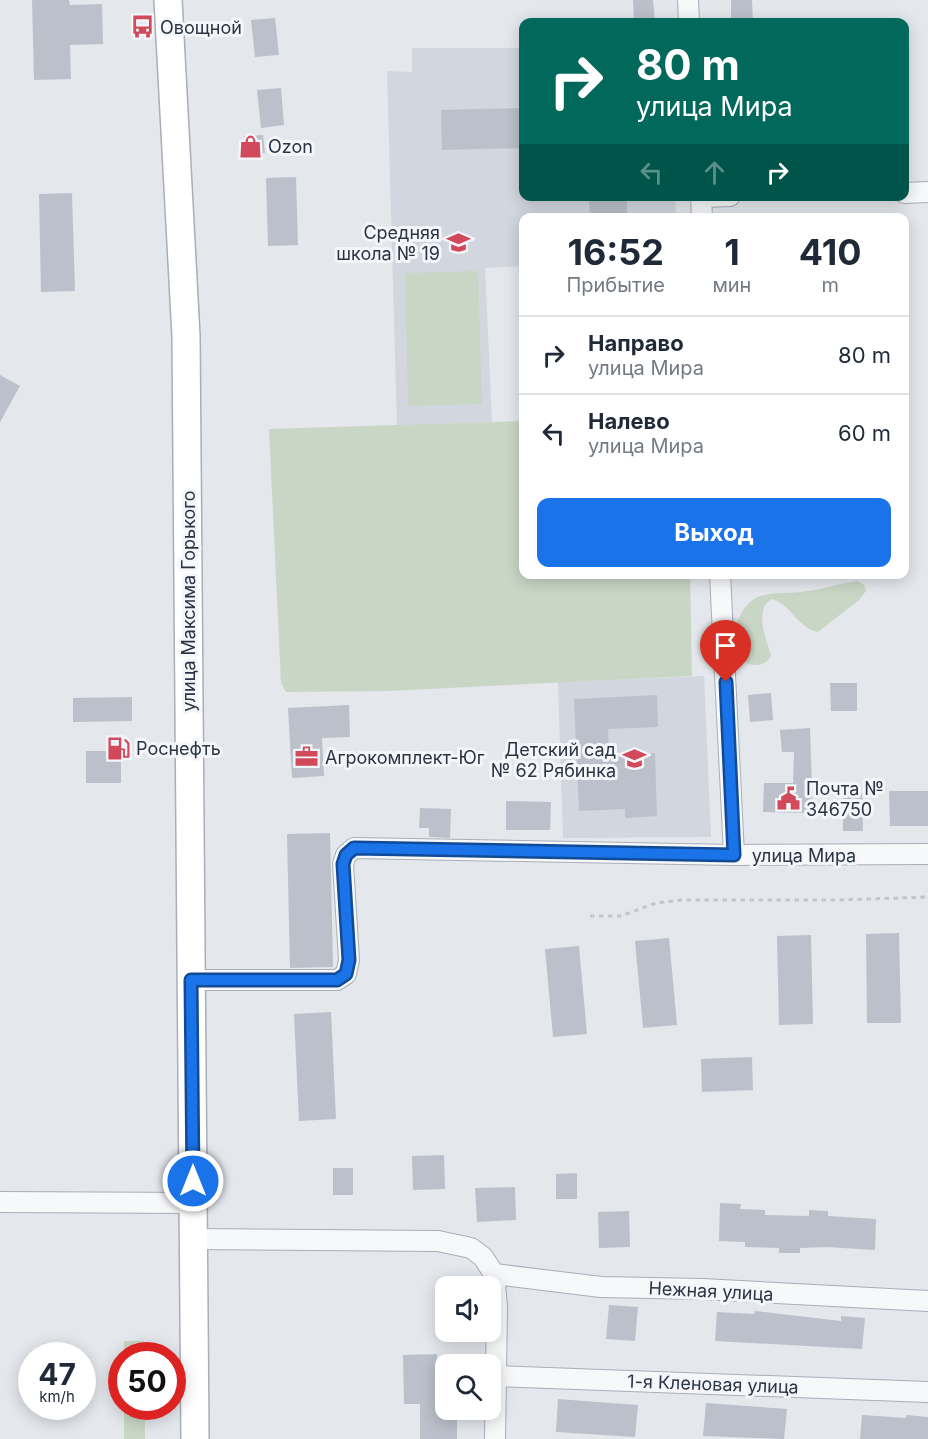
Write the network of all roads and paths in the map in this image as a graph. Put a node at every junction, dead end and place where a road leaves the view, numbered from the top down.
1 (168, 0) edge
2 (688, 0) edge
3 (689, 18) edge
4 (928, 192) edge
5 (909, 193) edge
6 (720, 579) edge
7 (928, 854) edge
8 (734, 855) junction
9 (928, 897) edge
10 (590, 916) dead end
11 (191, 980) junction
12 (0, 1202) edge
13 (193, 1203) junction
14 (193, 1239) junction
15 (494, 1274) junction
16 (928, 1301) edge
17 (497, 1354) edge
18 (501, 1376) edge
19 (928, 1392) edge
20 (496, 1420) edge
21 (195, 1439) edge
22 (495, 1439) edge

1 - 11 main road, улица Максима Горького
2 - 3 street
4 - 5 street
6 - 8 street
7 - 8 street, улица Мира
8 - 11 street, улица Мира
9 - 10 path
11 - 13 main road, улица Максима Горького
12 - 13 street
13 - 14 main road, улица Максима Горького
14 - 15 street
14 - 21 main road, улица Максима Горького
15 - 16 street, Нежная улица
15 - 17 street
18 - 19 street, 1-я Кленовая улица
20 - 22 street

